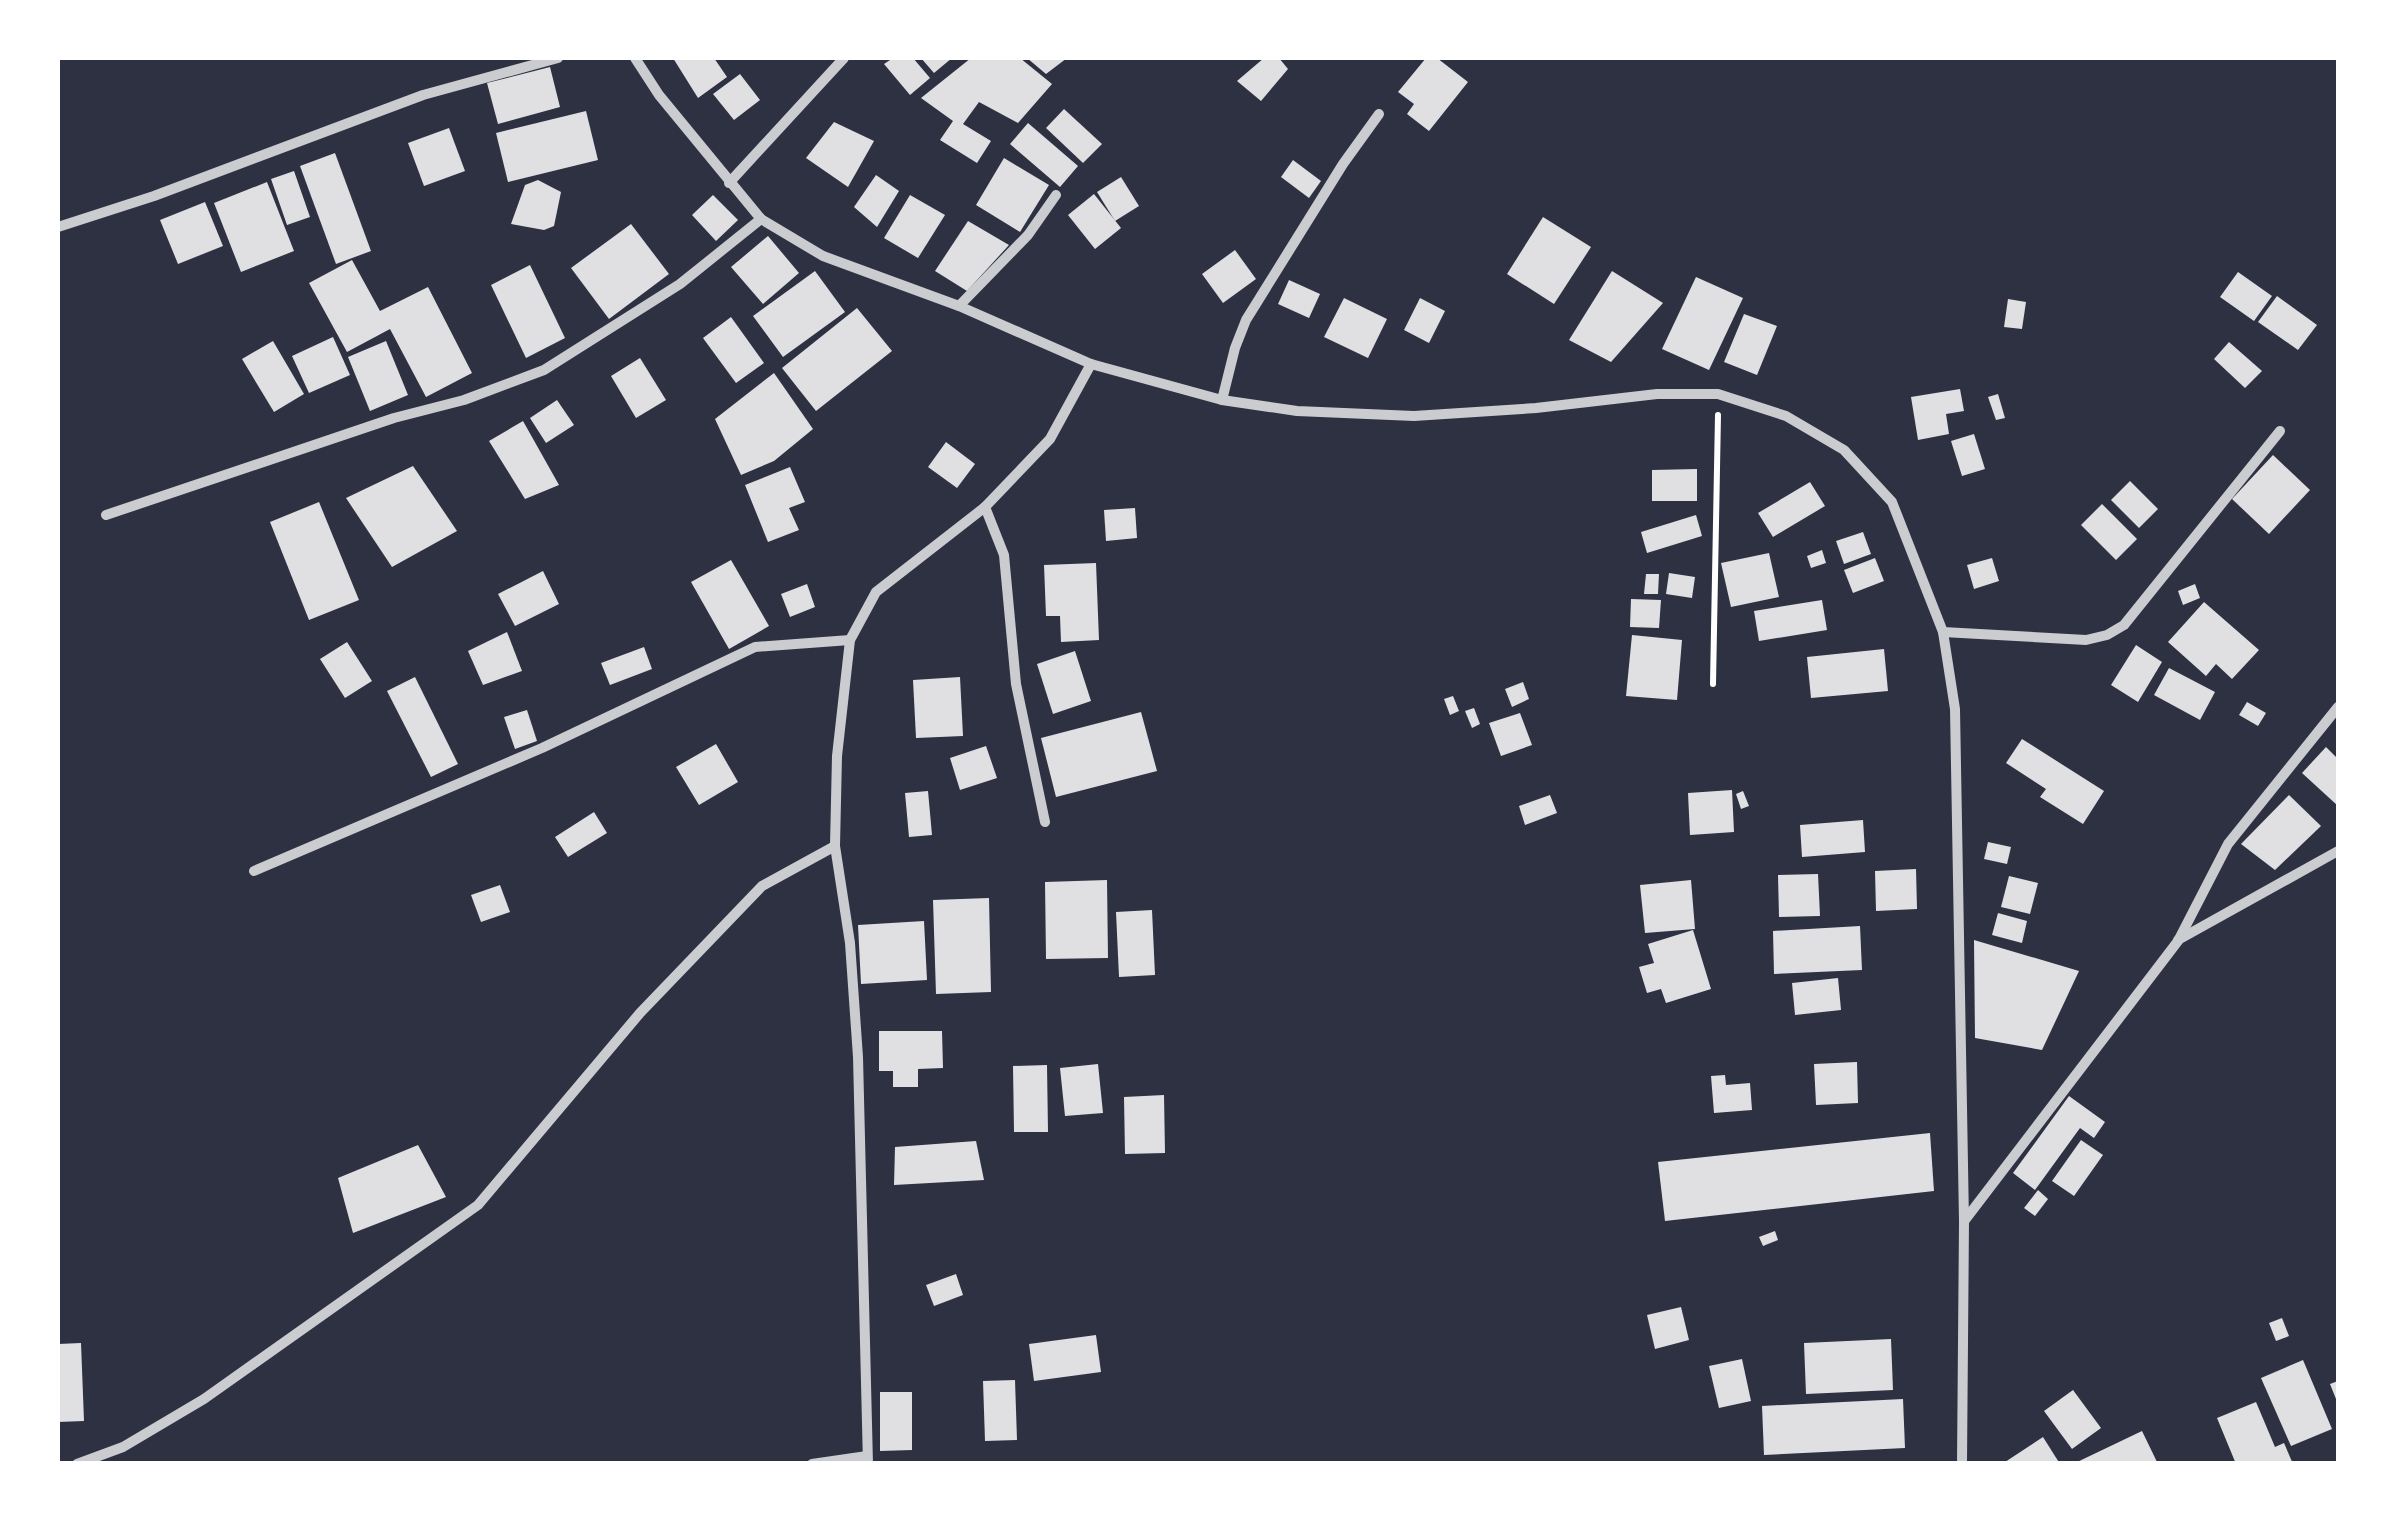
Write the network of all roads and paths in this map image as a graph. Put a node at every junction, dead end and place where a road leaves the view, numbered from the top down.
1 (558, 58) edge
2 (635, 58) edge
3 (844, 58) edge
4 (1379, 114) dead end
5 (729, 183) junction
6 (1056, 195) dead end
7 (761, 219) junction
8 (58, 227) edge
9 (960, 306) junction
10 (1091, 364) junction
11 (1718, 394) junction
12 (1222, 400) junction
13 (2280, 431) dead end
14 (985, 507) junction
15 (106, 515) dead end
16 (1944, 632) junction
17 (850, 640) junction
18 (1714, 684) dead end
19 (2338, 707) edge
20 (1045, 822) dead end
21 (834, 846) junction
22 (2338, 850) edge
23 (254, 871) dead end
24 (2178, 941) junction
25 (1964, 1221) junction
26 (868, 1460) edge
27 (77, 1464) edge
28 (812, 1464) edge
29 (1962, 1464) edge

1 - 8 street
2 - 5 street
3 - 5 street
4 - 12 street
5 - 7 street
6 - 9 street
7 - 9 street
7 - 15 street
9 - 10 street
10 - 12 street
10 - 14 street
11 - 12 street
11 - 16 street
11 - 18 path
13 - 16 street
14 - 17 street
14 - 20 street
16 - 25 street
17 - 21 street
17 - 23 street
19 - 24 street
21 - 26 street
21 - 27 street
22 - 24 street
24 - 25 street
25 - 29 street
26 - 28 street

